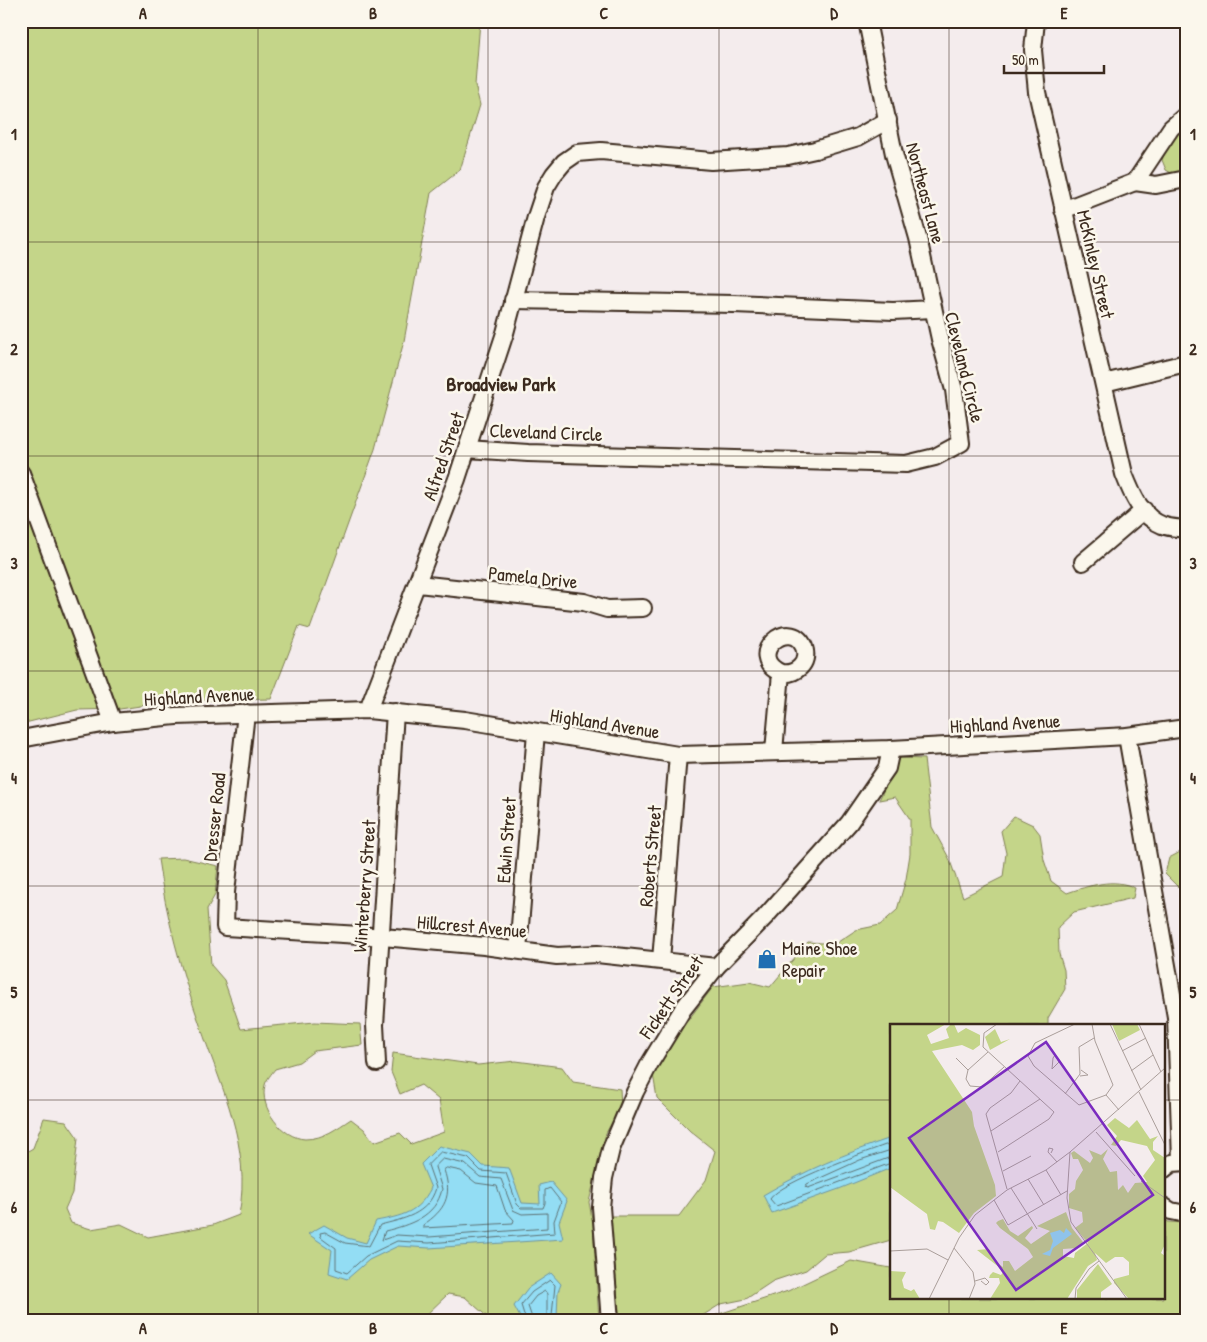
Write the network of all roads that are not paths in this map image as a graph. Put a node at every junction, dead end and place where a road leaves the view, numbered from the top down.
1 (867, 21) edge
2 (1036, 21) edge
3 (1186, 115) edge
4 (888, 120) junction
5 (1186, 179) edge
6 (1134, 182) junction
7 (1063, 210) junction
8 (513, 300) junction
9 (933, 309) junction
10 (1186, 362) edge
11 (1104, 383) junction
12 (467, 449) junction
13 (21, 473) edge
14 (1144, 510) junction
15 (1186, 529) edge
16 (1083, 562) dead end
17 (418, 584) junction
18 (643, 608) dead end
19 (781, 673) dead end
20 (368, 710) junction
21 (395, 712) junction
22 (246, 713) junction
23 (113, 722) junction
24 (1186, 728) edge
25 (536, 732) junction
26 (1128, 736) junction
27 (21, 739) edge
28 (891, 749) junction
29 (774, 751) junction
30 (678, 755) junction
31 (224, 927) joint
32 (380, 938) junction
33 (518, 950) junction
34 (662, 960) junction
35 (716, 967) junction
36 (377, 1063) dead end
37 (1183, 1161) edge
38 (1164, 1169) edge
39 (1164, 1207) edge
40 (1186, 1214) edge
41 (610, 1321) edge

1 - 4 street, Northeast Lane
2 - 7 street, McKinley Street
3 - 6 street
4 - 8 street, Alfred Street
4 - 9 street, Northeast Lane
5 - 6 street
6 - 7 street
7 - 11 street, McKinley Street
8 - 9 street, Cleveland Circle
8 - 12 street, Alfred Street
9 - 12 street, Cleveland Circle
10 - 11 street
11 - 14 street, McKinley Street
12 - 17 street, Alfred Street
13 - 23 street
14 - 15 street, McKinley Street
14 - 16 street
17 - 18 street, Pamela Drive
17 - 20 street, Alfred Street
19 - 29 street
20 - 21 street, Highland Avenue
20 - 22 street, Highland Avenue
21 - 25 street, Highland Avenue
21 - 32 street, Winterberry Street
22 - 23 street, Highland Avenue
22 - 31 street, Dresser Road
23 - 27 street, Highland Avenue
24 - 26 street, Highland Avenue
25 - 30 street, Highland Avenue
25 - 33 street, Edwin Street
26 - 28 street, Highland Avenue
26 - 37 street
28 - 29 street, Highland Avenue
28 - 35 street, Fickett Street
29 - 30 street, Highland Avenue
30 - 34 street, Roberts Street
31 - 32 street, Hillcrest Avenue
32 - 33 street, Hillcrest Avenue
32 - 36 street, Winterberry Street
33 - 34 street, Hillcrest Avenue
34 - 35 street, Hillcrest Avenue
35 - 41 street, Fickett Street
37 - 38 street
39 - 40 street

